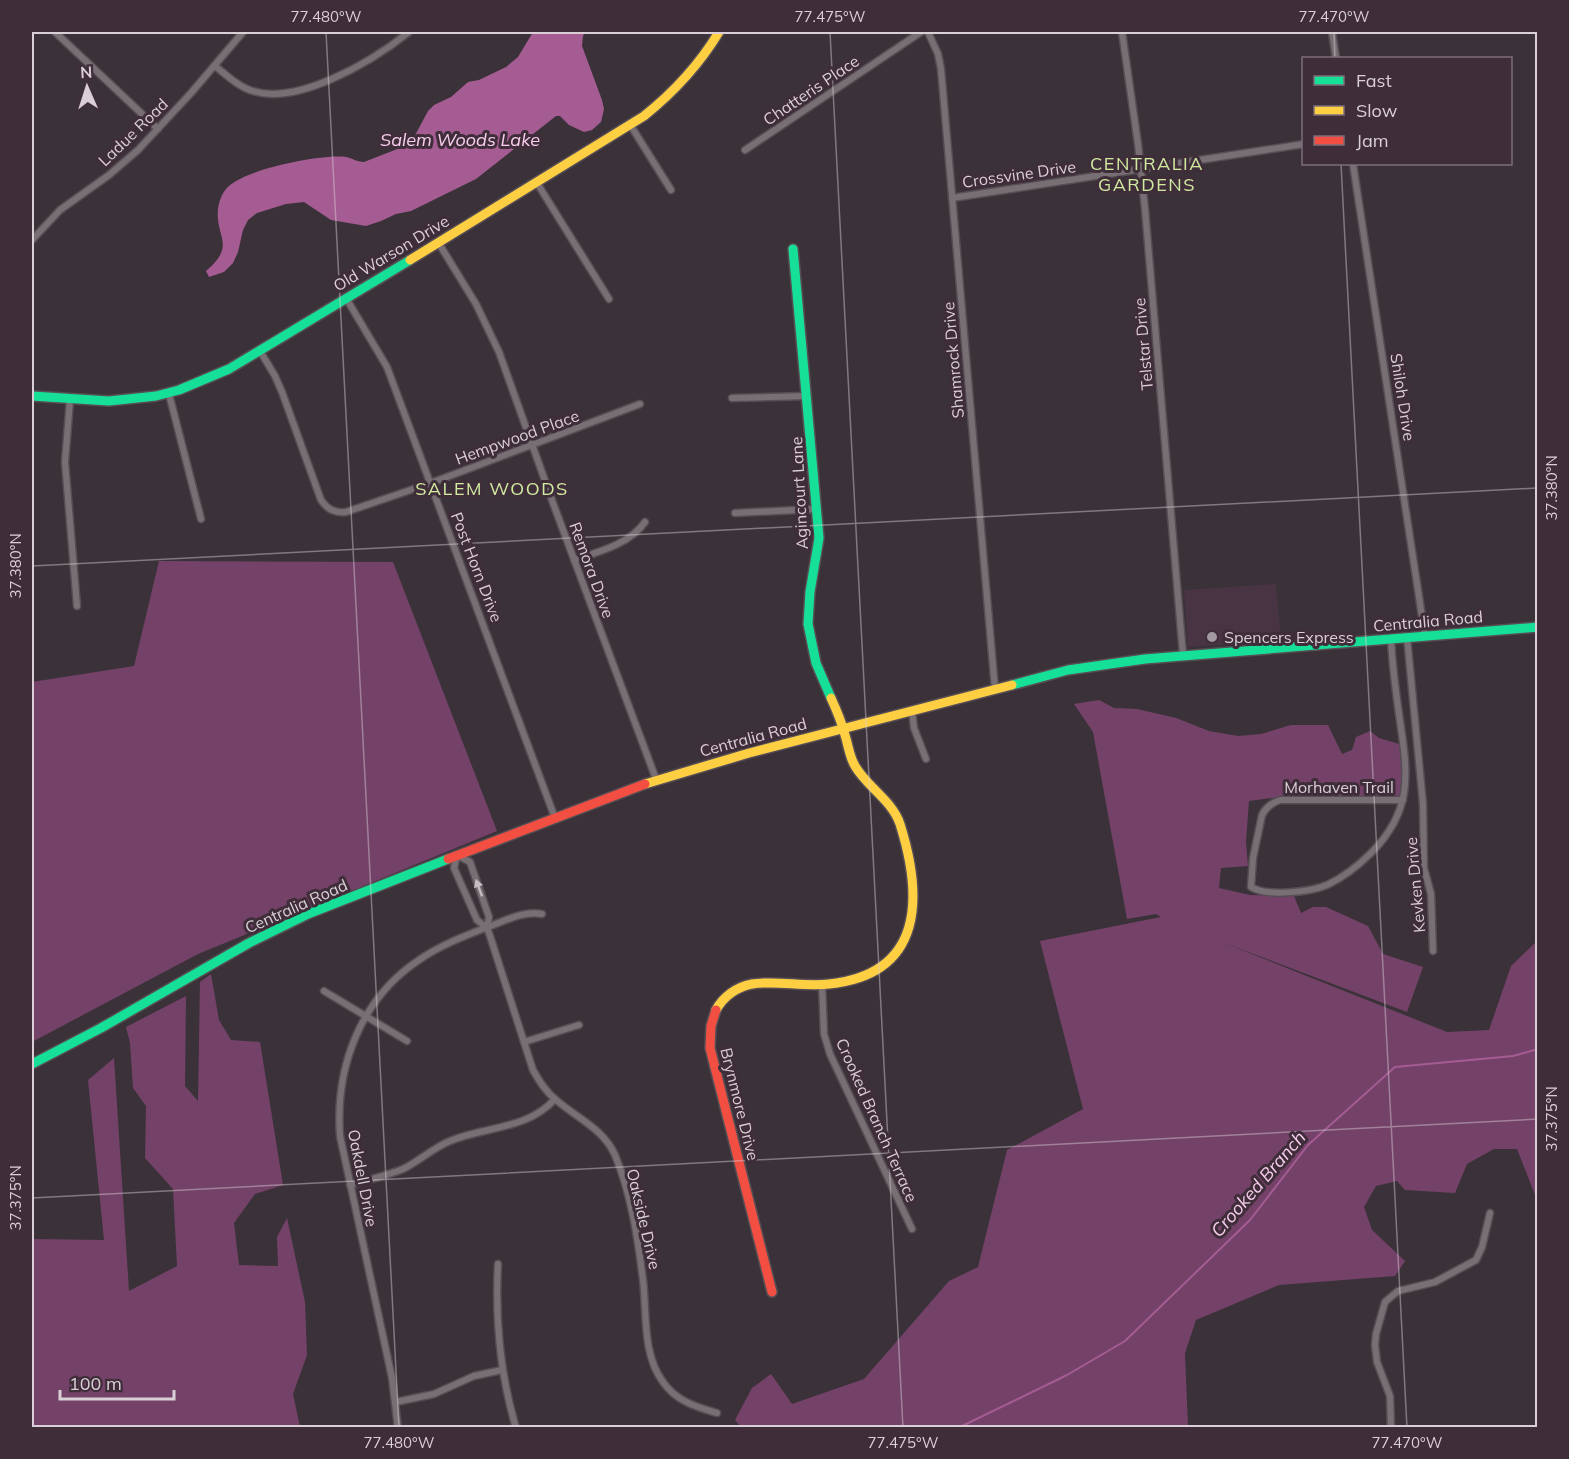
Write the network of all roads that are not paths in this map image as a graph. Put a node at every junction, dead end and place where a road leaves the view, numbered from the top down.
1 (55, 32) edge
2 (243, 32) edge
3 (410, 32) edge
4 (719, 32) edge
5 (921, 32) edge
6 (928, 32) edge
7 (1122, 32) edge
8 (1332, 32) edge
9 (1336, 57) edge
10 (215, 66) junction
11 (631, 126) junction
12 (158, 129) junction
13 (1302, 144) edge
14 (745, 150) dead end
15 (1353, 165) edge
16 (1141, 170) junction
17 (537, 183) junction
18 (671, 190) dead end
19 (952, 198) junction
20 (32, 240) edge
21 (438, 243) junction
22 (793, 249) dead end
23 (346, 298) junction
24 (609, 299) dead end
25 (260, 351) junction
26 (169, 394) junction
27 (32, 396) edge
28 (807, 396) junction
29 (732, 398) dead end
30 (70, 400) junction
31 (640, 404) dead end
32 (532, 446) junction
33 (431, 483) junction
34 (817, 509) junction
35 (735, 513) dead end
36 (201, 519) dead end
37 (645, 522) dead end
38 (574, 560) junction
39 (77, 606) dead end
40 (1538, 627) edge
41 (1425, 636) junction
42 (1407, 637) junction
43 (1392, 638) junction
44 (1182, 655) junction
45 (995, 689) junction
46 (912, 711) junction
47 (844, 729) junction
48 (926, 759) dead end
49 (656, 779) junction
50 (1403, 800) junction
51 (555, 818) junction
52 (458, 855) junction
53 (542, 914) dead end
54 (487, 928) junction
55 (1433, 951) dead end
56 (822, 984) junction
57 (324, 991) dead end
58 (366, 1016) junction
59 (579, 1025) dead end
60 (407, 1041) dead end
61 (524, 1041) junction
62 (32, 1064) edge
63 (555, 1099) junction
64 (350, 1185) junction
65 (1490, 1213) dead end
66 (912, 1229) dead end
67 (498, 1264) dead end
68 (772, 1292) dead end
69 (502, 1370) junction
70 (396, 1402) junction
71 (717, 1413) dead end
72 (398, 1428) edge
73 (516, 1428) edge
74 (1391, 1428) edge

1 - 12 street
2 - 10 street, Ladue Road
3 - 10 street
4 - 11 street, Old Warson Drive
5 - 14 street, Chatteris Place
6 - 19 street, Shamrock Drive
7 - 16 street, Telstar Drive
8 - 9 street
10 - 12 street, Ladue Road
11 - 17 street, Old Warson Drive
11 - 18 street
12 - 20 street, Ladue Road
13 - 16 street, Crossvine Drive
15 - 41 street, Shiloh Drive
16 - 19 street, Crossvine Drive
16 - 44 street, Telstar Drive
17 - 21 street, Old Warson Drive
17 - 24 street
19 - 45 street, Shamrock Drive
21 - 23 street, Old Warson Drive
21 - 32 street, Remora Drive
22 - 28 street, Agincourt Lane
23 - 25 street, Old Warson Drive
23 - 33 street, Post Horn Drive
25 - 26 street, Old Warson Drive
25 - 33 street, Hempwood Place
26 - 30 street, Old Warson Drive
26 - 36 street
27 - 30 street, Old Warson Drive
28 - 29 street
28 - 34 street, Agincourt Lane
30 - 39 street
31 - 32 street, Hempwood Place
32 - 33 street, Hempwood Place
32 - 38 street, Remora Drive
33 - 51 street, Post Horn Drive
34 - 35 street
34 - 47 street, Agincourt Lane
37 - 38 street
38 - 49 street, Remora Drive
40 - 41 street, Centralia Road
41 - 42 street, Centralia Road
42 - 43 street, Centralia Road
42 - 55 street, Kevken Drive
43 - 44 street, Centralia Road
43 - 50 street, Morhaven Trail
44 - 45 street, Centralia Road
45 - 46 street, Centralia Road
46 - 47 street, Centralia Road
46 - 48 street
47 - 49 street, Centralia Road
47 - 56 street, Brynmore Drive
49 - 51 street, Centralia Road
50 - 50 street, Morhaven Trail
51 - 52 street, Centralia Road
52 - 54 street, Oakside Drive
54 -> 52 street, Oakside Drive
52 - 62 street, Centralia Road
53 - 54 street, Oakdell Drive
54 - 58 street, Oakdell Drive
54 - 61 street, Oakside Drive
56 - 66 street, Crooked Branch Terrace
56 - 68 street, Brynmore Drive
57 - 58 street
58 - 60 street
58 - 64 street, Oakdell Drive
59 - 61 street
61 - 63 street, Oakside Drive
63 - 64 street
63 - 71 street, Oakside Drive
64 - 70 street, Oakdell Drive
65 - 74 street
67 - 69 street
69 - 70 street
69 - 73 street
70 - 72 street, Oakdell Drive

